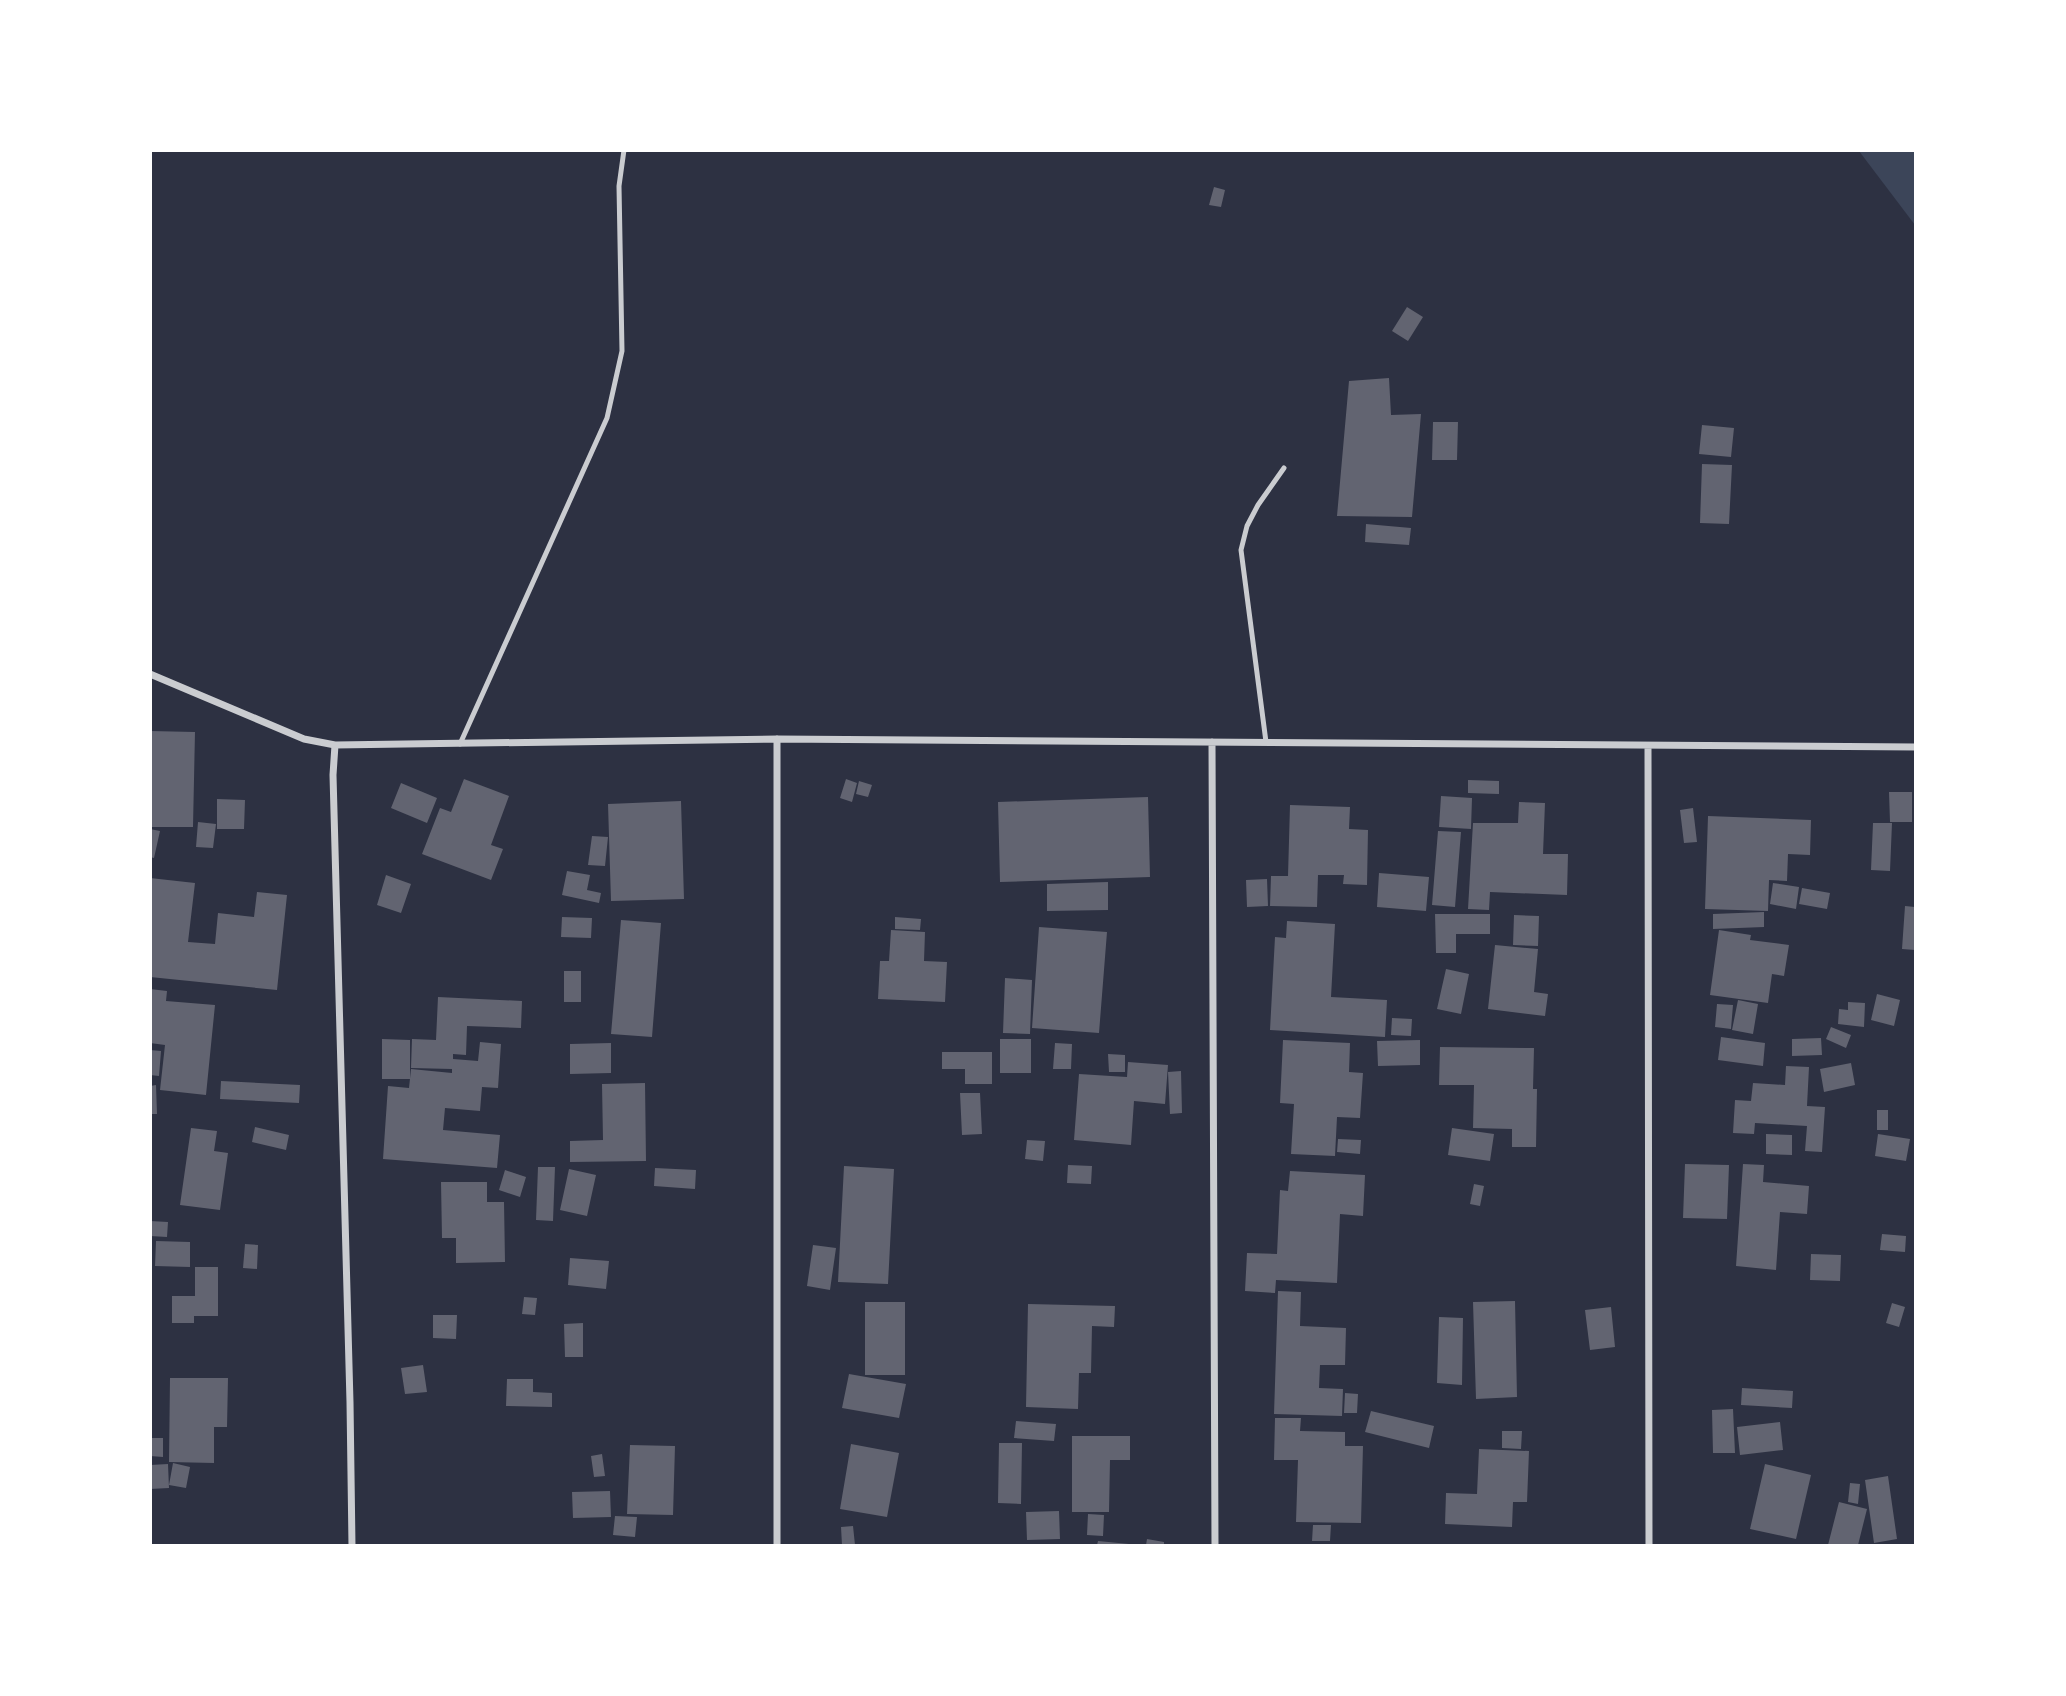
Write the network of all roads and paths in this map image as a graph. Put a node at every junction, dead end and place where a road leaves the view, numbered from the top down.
1 (624, 150) edge
2 (1284, 468) dead end
3 (150, 674) edge
4 (776, 739) junction
5 (1212, 742) junction
6 (1266, 742) junction
7 (460, 744) junction
8 (335, 745) junction
9 (1648, 746) junction
10 (1916, 747) edge
11 (352, 1545) edge
12 (777, 1545) edge
13 (1215, 1545) edge
14 (1649, 1545) edge

1 - 7 lane
2 - 6 lane
3 - 8 street
4 - 5 street
4 - 7 street
4 - 12 street
5 - 6 street
5 - 13 street
6 - 9 street
7 - 8 street
8 - 11 street
9 - 10 street
9 - 14 street

